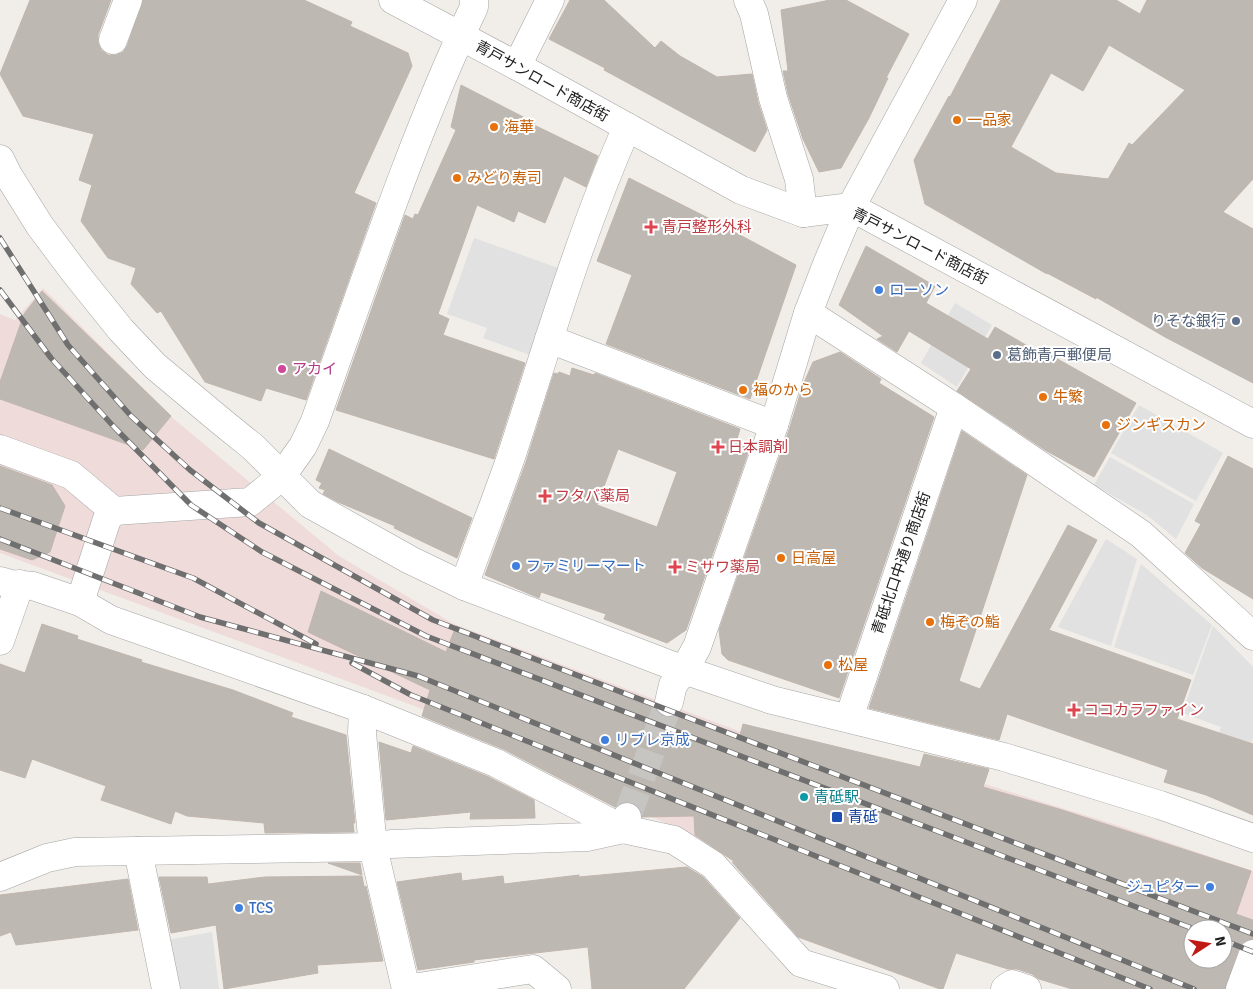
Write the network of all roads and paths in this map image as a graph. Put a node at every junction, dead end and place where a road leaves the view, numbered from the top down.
1 (128, 0) edge
2 (393, 0) edge
3 (474, 0) edge
4 (550, 0) edge
5 (748, 0) edge
6 (963, 0) edge
7 (460, 36) junction
8 (113, 40) dead end
9 (517, 66) junction
10 (627, 127) junction
11 (0, 159) edge
12 (851, 208) junction
13 (803, 213) junction
14 (808, 313) junction
15 (549, 339) junction
16 (954, 407) junction
17 (1253, 424) edge
18 (774, 425) junction
19 (0, 449) edge
20 (281, 477) junction
21 (110, 515) junction
22 (10, 583) edge
23 (464, 586) junction
24 (84, 591) junction
25 (1253, 636) edge
26 (0, 640) edge
27 (684, 670) junction
28 (669, 702) tunnel mouth
29 (363, 709) junction
30 (849, 718) junction
31 (626, 823) junction
32 (1253, 838) edge
33 (373, 847) junction
34 (138, 851) junction
35 (0, 877) edge
36 (1253, 954) edge
37 (166, 989) edge
38 (406, 989) edge
39 (556, 989) edge
40 (885, 989) edge
41 (1005, 989) edge
42 (1027, 989) edge
43 (1240, 989) edge

1 - 8 street
2 - 7 street, 青戸サンロード商店街
3 - 7 street
4 - 9 street
5 - 13 street
6 - 12 street
7 - 9 street, 青戸サンロード商店街
7 - 20 street
9 - 10 street, 青戸サンロード商店街
10 - 13 street, 青戸サンロード商店街
10 - 15 street
11 - 20 street
12 - 13 street, 青戸サンロード商店街
12 - 14 street
12 - 17 street, 青戸サンロード商店街
14 - 16 street
14 - 18 street
15 - 18 street
15 - 23 street
16 - 25 street
16 - 30 street, 青砥北口中通り商店街
18 - 27 street
19 - 21 street
20 - 21 street
20 - 23 street
21 - 24 street
22 - 24 street
22 - 26 street
23 - 27 street
24 - 29 street
27 - 28 street
27 - 30 street
29 - 31 street
29 - 33 street
30 - 32 street
31 - 33 street
31 - 40 street
33 - 34 street
33 - 38 street
34 - 35 street
34 - 37 street
36 - 43 street
38 - 39 street
41 - 42 street

